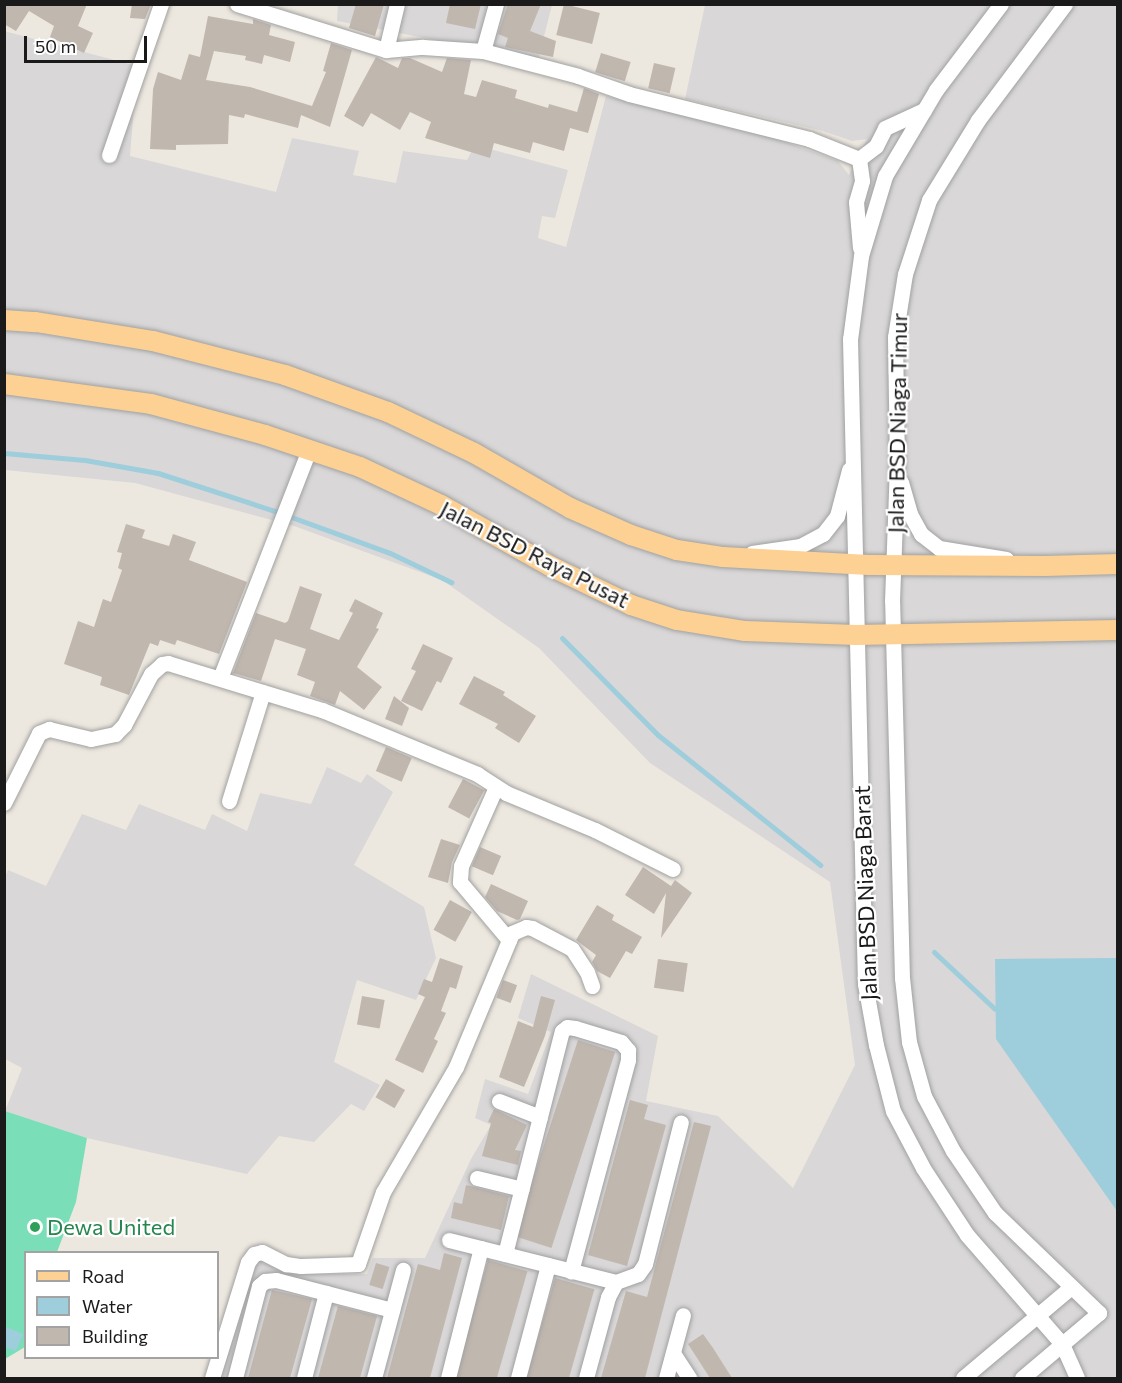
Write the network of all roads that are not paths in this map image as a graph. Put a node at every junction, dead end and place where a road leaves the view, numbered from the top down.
1 (161, 4) edge
2 (237, 4) edge
3 (397, 4) edge
4 (496, 4) edge
5 (1001, 4) edge
6 (1065, 4) edge
7 (386, 50) junction
8 (483, 51) junction
9 (924, 110) junction
10 (109, 155) dead end
11 (859, 159) junction
12 (861, 256) junction
13 (4, 320) edge
14 (4, 384) edge
15 (309, 450) junction
16 (853, 454) junction
17 (897, 465) junction
18 (723, 557) junction
19 (856, 564) junction
20 (1118, 564) edge
21 (894, 565) junction
22 (1045, 566) junction
23 (1118, 630) edge
24 (856, 635) junction
25 (893, 635) junction
26 (220, 678) junction
27 (263, 692) junction
28 (496, 787) junction
29 (229, 801) dead end
30 (4, 803) edge
31 (673, 869) dead end
32 (509, 940) junction
33 (592, 986) dead end
34 (499, 1101) dead end
35 (540, 1117) junction
36 (681, 1122) dead end
37 (477, 1178) dead end
38 (522, 1189) junction
39 (449, 1240) dead end
40 (481, 1248) junction
41 (505, 1254) junction
42 (548, 1265) junction
43 (403, 1270) dead end
44 (571, 1271) junction
45 (616, 1282) junction
46 (1071, 1287) junction
47 (326, 1293) junction
48 (392, 1310) junction
49 (683, 1315) dead end
50 (1037, 1316) junction
51 (1062, 1344) junction
52 (673, 1353) junction
53 (219, 1355) edge
54 (218, 1359) edge
55 (212, 1378) edge
56 (235, 1378) edge
57 (304, 1378) edge
58 (374, 1378) edge
59 (448, 1378) edge
60 (518, 1378) edge
61 (586, 1378) edge
62 (666, 1378) edge
63 (689, 1378) edge
64 (963, 1378) edge
65 (1022, 1378) edge
66 (1077, 1378) edge

1 - 10 street
2 - 7 street
3 - 7 street
4 - 8 street
5 - 9 street, Jalan BSD Niaga Timur
6 - 17 street, Jalan BSD Niaga Timur
7 - 8 street
8 - 11 street
9 - 11 street
9 - 12 street, Jalan BSD Niaga Timur
11 - 12 street
12 - 16 street, Jalan BSD Niaga Timur
13 - 18 main road
14 - 15 main road, Jalan BSD Raya Pusat
15 - 24 main road, Jalan BSD Raya Pusat
15 - 26 street
16 - 18 street
16 - 19 street, Jalan BSD Niaga Timur
17 - 21 street, Jalan BSD Niaga Timur
17 - 22 street
18 - 19 main road
19 - 21 main road
19 - 24 street, Jalan BSD Niaga Timur
20 - 22 main road
21 - 22 main road
21 - 25 street, Jalan BSD Niaga Timur
23 - 25 main road, Jalan BSD Raya Pusat
24 - 25 main road, Jalan BSD Raya Pusat
24 - 50 street, Jalan BSD Niaga Barat
25 - 46 street, Jalan BSD Niaga Barat
26 - 27 street
26 - 30 street
27 - 28 street
27 - 29 street
28 - 31 street
28 - 32 street
32 - 33 street
32 - 53 street
34 - 35 street
35 - 38 street
35 - 44 street
36 - 45 street
37 - 38 street
38 - 41 street
39 - 40 street
40 - 41 street
40 - 59 street
41 - 42 street
42 - 44 street
42 - 60 street
43 - 48 street
44 - 45 street
45 - 61 street
46 - 50 street
46 - 51 street, Jalan BSD Niaga Barat
47 - 48 street
47 - 56 street
47 - 57 street
48 - 58 street
49 - 52 street
50 - 51 street, Jalan BSD Niaga Barat
50 - 64 street
51 - 65 street
51 - 66 street, Jalan BSD Niaga Barat
52 - 62 street
52 - 63 street
54 - 55 street

